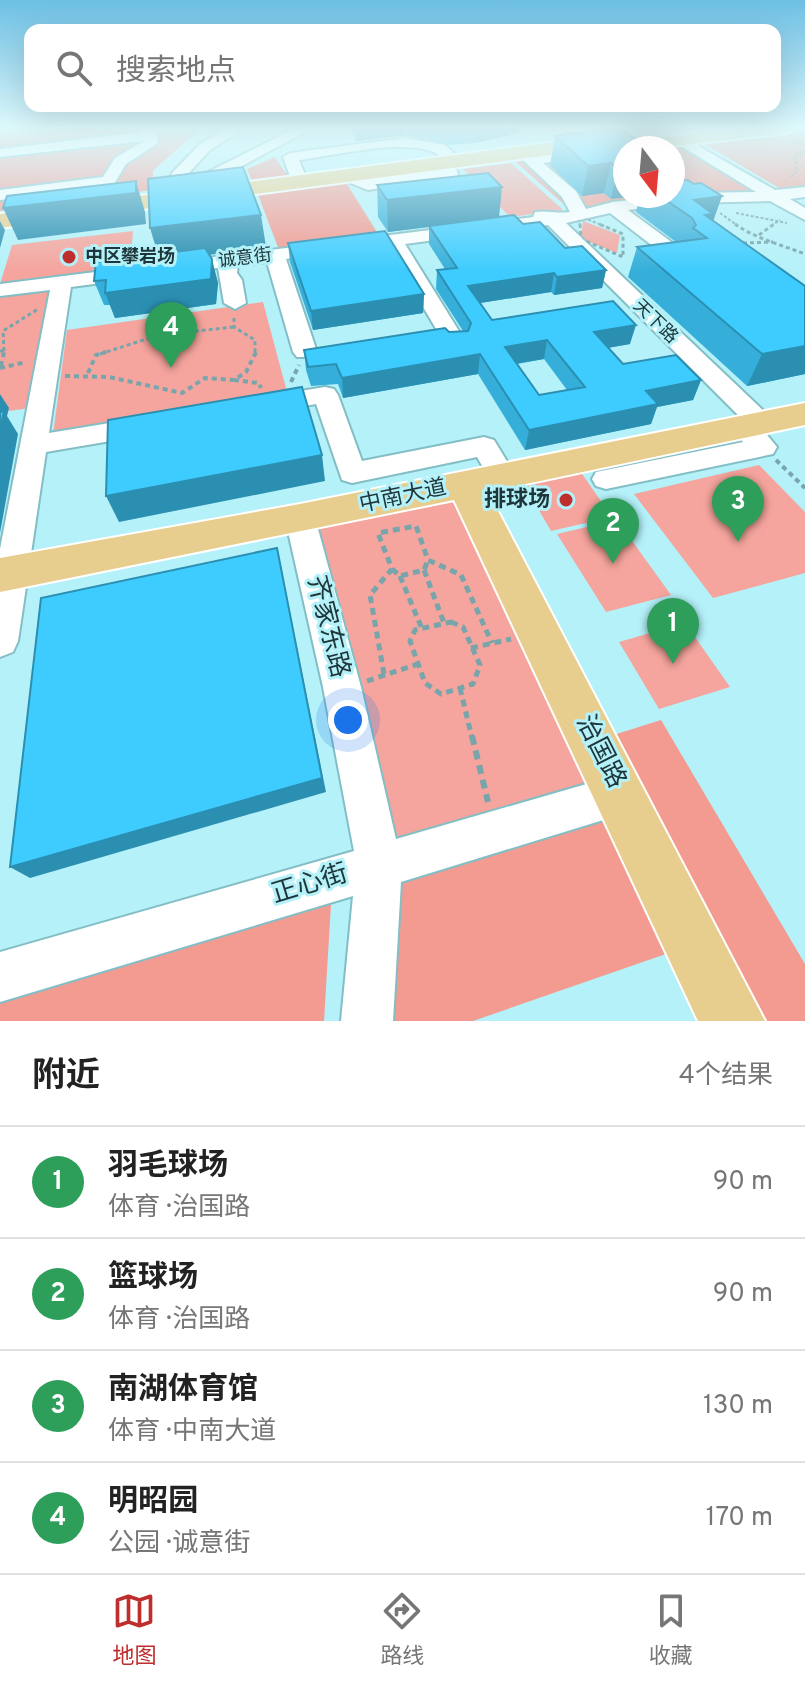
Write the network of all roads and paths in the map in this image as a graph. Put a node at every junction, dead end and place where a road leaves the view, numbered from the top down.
1 (110, 176) edge
2 (179, 176) edge
3 (212, 176) edge
4 (297, 176) edge
5 (344, 176) edge
6 (548, 176) edge
7 (741, 176) edge
8 (749, 176) edge
9 (796, 176) edge
10 (300, 182) junction
11 (192, 186) junction
12 (805, 192) edge
13 (0, 195) edge
14 (780, 198) junction
15 (165, 199) junction
16 (685, 199) edge
17 (613, 207) edge
18 (614, 208) edge
19 (581, 216) junction
20 (543, 217) junction
21 (798, 219) edge
22 (0, 221) edge
23 (780, 221) junction
24 (759, 235) junction
25 (393, 240) junction
26 (674, 253) edge
27 (805, 254) edge
28 (275, 255) junction
29 (623, 257) junction
30 (229, 261) junction
31 (627, 261) dead end
32 (62, 282) junction
33 (26, 287) junction
34 (0, 290) edge
35 (235, 303) joint
36 (234, 327) junction
37 (456, 344) edge
38 (2, 351) edge
39 (305, 352) joint
40 (0, 367) edge
41 (47, 369) junction
42 (88, 373) junction
43 (278, 388) edge
44 (240, 409) edge
45 (805, 414) edge
46 (166, 422) edge
47 (755, 431) junction
48 (33, 445) junction
49 (606, 479) dead end
50 (484, 480) junction
51 (805, 488) edge
52 (300, 518) junction
53 (428, 560) junction
54 (392, 569) junction
55 (424, 570) junction
56 (6, 573) edge
57 (400, 576) junction
58 (444, 623) junction
59 (422, 629) junction
60 (516, 638) junction
61 (0, 641) edge
62 (471, 648) junction
63 (418, 664) junction
64 (384, 674) junction
65 (342, 687) junction
66 (460, 688) junction
67 (621, 795) junction
68 (495, 833) junction
69 (379, 864) junction
70 (0, 977) edge
71 (367, 1021) edge
72 (732, 1021) edge

1 - 13 street
2 - 11 street
3 - 11 street
4 - 10 street
5 - 10 main road
6 - 19 street
7 - 14 street
8 - 9 path
10 - 15 main road
11 - 15 street
12 - 14 street, 诚意街
14 - 16 street, 诚意街
14 - 21 street
14 - 23 path
15 - 22 main road
17 - 19 street, 诚意街
18 - 26 street
19 - 20 street, 诚意街
19 - 29 path
19 - 29 path
20 - 25 street, 诚意街
20 - 47 street, 天下路
21 - 23 path
23 - 24 path
23 - 24 path
24 - 27 path
25 - 28 street, 诚意街
25 - 37 street
28 - 30 street, 诚意街
28 - 39 street
29 - 31 path
30 - 32 street, 诚意街
30 - 35 street
32 - 33 street, 诚意街
32 - 41 street
33 - 34 street, 诚意街
33 - 38 path
35 - 36 path
36 - 42 path
36 - 42 path
38 - 40 path
39 - 43 path
40 - 41 path
41 - 42 path
41 - 48 street
44 - 50 street
45 - 47 main road, 中南大道
46 - 48 street
47 - 49 street
47 - 50 main road, 中南大道
47 - 51 path
48 - 56 street
50 - 52 main road, 中南大道
50 - 60 main road, 治国路
52 - 56 main road, 中南大道
52 - 65 street, 齐家东路
53 - 54 path
53 - 55 path
53 - 60 path
54 - 57 path
54 - 64 path
55 - 57 path
55 - 58 path
56 - 61 street
57 - 59 path
58 - 59 path
58 - 62 path
59 - 63 path
60 - 62 path
60 - 67 main road, 治国路
62 - 66 path
63 - 64 path
63 - 66 path
64 - 65 path
65 - 69 street, 齐家东路
66 - 68 path
67 - 68 street, 正心街
67 - 72 main road, 治国路
68 - 69 street, 正心街
69 - 70 street, 正心街
69 - 71 street, 齐家东路

